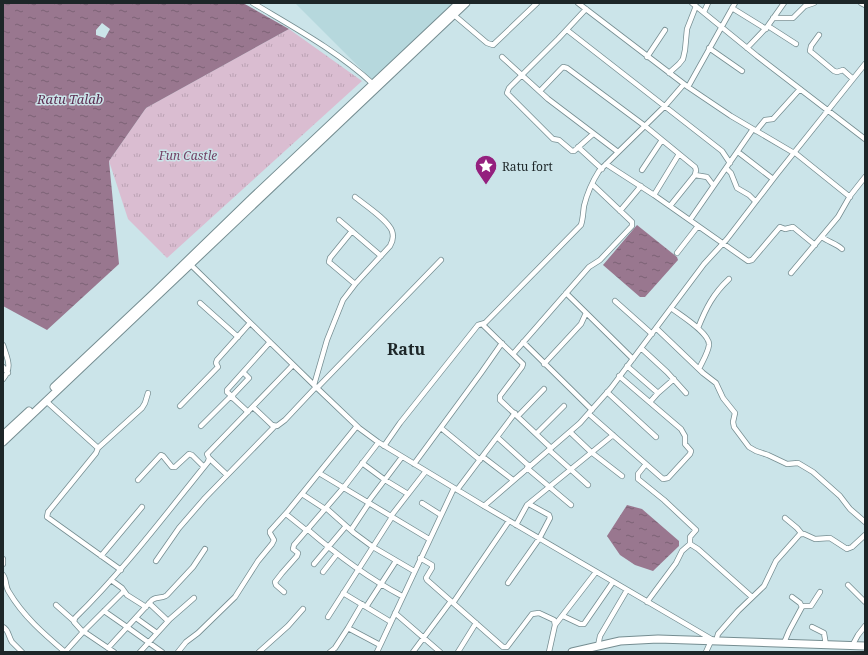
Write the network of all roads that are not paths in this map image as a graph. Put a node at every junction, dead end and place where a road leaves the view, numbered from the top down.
1 (254, 3) edge
2 (459, 3) edge
3 (466, 3) edge
4 (537, 3) edge
5 (578, 3) edge
6 (708, 3) edge
7 (735, 3) edge
8 (784, 3) edge
9 (814, 3) edge
10 (861, 3) edge
11 (694, 4) edge
12 (865, 5) edge
13 (732, 8) junction
14 (586, 10) junction
15 (704, 12) junction
16 (454, 15) junction
17 (773, 18) junction
18 (722, 26) junction
19 (767, 27) junction
20 (567, 30) junction
21 (664, 30) dead end
22 (819, 35) dead end
23 (796, 44) dead end
24 (709, 48) junction
25 (747, 48) junction
26 (502, 57) dead end
27 (647, 57) junction
28 (864, 67) edge
29 (742, 71) dead end
30 (669, 73) junction
31 (522, 75) junction
32 (853, 79) junction
33 (373, 84) junction
34 (686, 85) junction
35 (800, 89) junction
36 (540, 91) junction
37 (665, 106) junction
38 (828, 110) junction
39 (645, 126) junction
40 (755, 130) junction
41 (593, 134) junction
42 (865, 139) edge
43 (662, 140) junction
44 (578, 147) junction
45 (618, 152) junction
46 (738, 152) junction
47 (794, 152) junction
48 (679, 154) junction
49 (730, 163) junction
50 (606, 164) junction
51 (726, 168) junction
52 (602, 169) junction
53 (642, 170) dead end
54 (694, 175) junction
55 (865, 177) edge
56 (773, 179) junction
57 (592, 184) junction
58 (713, 185) junction
59 (641, 186) junction
60 (654, 195) junction
61 (355, 197) dead end
62 (850, 197) junction
63 (755, 202) junction
64 (670, 206) junction
65 (620, 211) junction
66 (339, 220) dead end
67 (690, 220) junction
68 (698, 226) junction
69 (352, 231) junction
70 (822, 237) junction
71 (722, 244) junction
72 (815, 245) junction
73 (842, 249) dead end
74 (677, 253) dead end
75 (381, 256) junction
76 (441, 260) dead end
77 (191, 265) junction
78 (791, 273) dead end
79 (729, 279) dead end
80 (355, 284) junction
81 (566, 292) junction
82 (615, 301) dead end
83 (200, 303) dead end
84 (671, 308) junction
85 (586, 313) junction
86 (250, 323) junction
87 (482, 324) junction
88 (656, 328) junction
89 (698, 328) junction
90 (652, 334) junction
91 (238, 336) junction
92 (270, 342) junction
93 (523, 342) junction
94 (502, 343) junction
95 (3, 345) edge
96 (641, 348) junction
97 (513, 354) junction
98 (633, 359) junction
99 (544, 364) junction
100 (293, 365) junction
101 (627, 366) junction
102 (3, 367) edge
103 (699, 369) junction
104 (243, 372) junction
105 (8, 373) junction
106 (620, 376) junction
107 (3, 379) edge
108 (674, 379) junction
109 (316, 387) junction
110 (544, 389) dead end
111 (607, 392) junction
112 (148, 393) dead end
113 (658, 393) junction
114 (686, 393) dead end
115 (232, 397) junction
116 (46, 401) junction
117 (650, 402) junction
118 (180, 406) dead end
119 (564, 406) dead end
120 (253, 407) junction
121 (248, 412) junction
122 (590, 412) junction
123 (516, 415) junction
124 (201, 426) dead end
125 (275, 426) junction
126 (357, 426) junction
127 (441, 428) junction
128 (570, 432) junction
129 (536, 434) junction
130 (3, 435) edge
131 (613, 435) junction
132 (498, 437) junction
133 (656, 437) dead end
134 (3, 442) edge
135 (378, 443) junction
136 (384, 446) junction
137 (98, 448) junction
138 (550, 449) junction
139 (592, 452) junction
140 (402, 457) junction
141 (209, 458) junction
142 (481, 458) junction
143 (362, 463) junction
144 (414, 464) junction
145 (646, 464) junction
146 (204, 467) junction
147 (528, 467) junction
148 (571, 469) junction
149 (426, 471) junction
150 (319, 473) junction
151 (227, 475) junction
152 (622, 476) dead end
153 (138, 480) dead end
154 (385, 480) junction
155 (513, 480) junction
156 (588, 485) dead end
157 (550, 486) junction
158 (344, 487) junction
159 (456, 489) junction
160 (302, 494) junction
161 (408, 494) junction
162 (368, 502) junction
163 (422, 503) dead end
164 (529, 504) junction
165 (571, 505) dead end
166 (484, 506) junction
167 (142, 507) dead end
168 (326, 508) junction
169 (286, 514) junction
170 (441, 515) junction
171 (392, 517) junction
172 (784, 518) dead end
173 (509, 521) junction
174 (865, 522) edge
175 (516, 525) junction
176 (346, 526) junction
177 (307, 529) junction
178 (351, 530) junction
179 (802, 534) junction
180 (865, 535) edge
181 (539, 538) junction
182 (429, 539) junction
183 (690, 544) junction
184 (328, 546) junction
185 (373, 547) junction
186 (205, 549) dead end
187 (337, 554) junction
188 (101, 556) junction
189 (420, 558) junction
190 (3, 559) edge
191 (156, 561) dead end
192 (396, 561) junction
193 (3, 564) edge
194 (314, 564) dead end
195 (120, 570) junction
196 (359, 570) junction
197 (414, 571) junction
198 (323, 572) dead end
199 (596, 572) junction
200 (3, 575) edge
201 (111, 580) junction
202 (613, 582) junction
203 (508, 583) dead end
204 (380, 585) junction
205 (848, 585) dead end
206 (627, 590) junction
207 (124, 591) junction
208 (284, 592) dead end
209 (820, 592) dead end
210 (343, 593) junction
211 (402, 596) junction
212 (752, 597) junction
213 (792, 597) dead end
214 (194, 598) dead end
215 (452, 602) junction
216 (647, 602) junction
217 (865, 602) edge
218 (56, 605) dead end
219 (148, 605) junction
220 (364, 606) junction
221 (802, 607) junction
222 (303, 609) dead end
223 (104, 611) junction
224 (395, 613) junction
225 (563, 616) junction
226 (328, 617) dead end
227 (136, 618) junction
228 (74, 621) junction
229 (168, 621) junction
230 (391, 622) junction
231 (476, 624) junction
232 (555, 625) junction
233 (865, 626) edge
234 (3, 627) edge
235 (127, 627) junction
236 (812, 627) dead end
237 (348, 628) junction
238 (84, 631) junction
239 (157, 633) junction
240 (423, 638) junction
241 (713, 641) junction
242 (149, 642) junction
243 (784, 643) junction
244 (380, 645) junction
245 (826, 645) junction
246 (598, 646) junction
247 (865, 646) edge
248 (853, 647) edge
249 (108, 648) junction
250 (22, 652) edge
251 (65, 652) edge
252 (114, 652) edge
253 (140, 652) edge
254 (162, 652) edge
255 (178, 652) edge
256 (259, 652) edge
257 (330, 652) edge
258 (377, 652) edge
259 (413, 652) edge
260 (440, 652) edge
261 (458, 652) edge
262 (549, 652) edge
263 (572, 652) edge
264 (706, 652) edge
265 (841, 652) edge

1 - 33 street
2 - 33 main road
3 - 16 main road
4 - 16 street
5 - 14 street
6 - 15 street
7 - 13 street
8 - 17 street
9 - 17 street
10 - 12 street
11 - 15 street
11 - 30 street
13 - 18 street
13 - 19 street
14 - 20 street
14 - 27 street
15 - 18 street
16 - 77 main road
17 - 19 street
18 - 24 street
18 - 25 street
19 - 23 street
19 - 25 street
20 - 31 street
20 - 37 street
21 - 27 street
22 - 32 street
24 - 29 street
24 - 34 street
25 - 35 street
26 - 31 street
27 - 30 street
28 - 32 street
30 - 34 street
31 - 36 street
31 - 44 street
32 - 38 street
33 - 130 main road
34 - 37 street
34 - 40 street
35 - 38 street
35 - 40 street
36 - 39 street
36 - 41 street
37 - 39 street
37 - 49 street
38 - 42 street
38 - 47 street
39 - 43 street
39 - 45 street
40 - 46 street
40 - 47 street
41 - 44 street
41 - 45 street
43 - 48 street
43 - 53 street
44 - 52 street
45 - 50 street
46 - 49 street
46 - 56 street
47 - 56 street
47 - 62 street
48 - 54 street
48 - 60 street
49 - 51 street
50 - 52 street
50 - 59 street
51 - 58 street
51 - 63 street
52 - 57 street
54 - 58 street
54 - 64 street
55 - 62 street
56 - 63 street
57 - 65 street
57 - 87 street
58 - 67 street
59 - 60 street
59 - 65 street
60 - 64 street
61 - 75 street
62 - 70 street
63 - 71 street
64 - 67 street
65 - 81 street
66 - 69 street
67 - 68 street
68 - 71 street
68 - 74 street
69 - 75 street
69 - 80 street
70 - 72 street
70 - 73 street
71 - 72 street
71 - 84 street
72 - 78 street
75 - 80 street
76 - 109 street
77 - 86 street
77 - 116 main road
79 - 89 street
80 - 109 street
81 - 85 street
81 - 93 street
82 - 90 street
83 - 91 street
84 - 88 street
84 - 89 street
85 - 98 street
85 - 99 street
86 - 91 street
86 - 92 street
87 - 94 street
87 - 136 street
88 - 90 street
88 - 103 street
89 - 103 street
90 - 96 street
91 - 118 street
92 - 100 street
92 - 104 street
93 - 97 street
93 - 99 street
94 - 97 street
94 - 127 street
95 - 105 street
96 - 98 street
96 - 108 street
97 - 123 street
98 - 101 street
99 - 122 street
100 - 109 street
100 - 120 street
101 - 106 street
101 - 113 street
102 - 105 street
103 - 174 street
104 - 115 street
104 - 115 street
105 - 107 street
106 - 111 street
106 - 117 street
108 - 113 street
108 - 114 street
109 - 125 street
109 - 126 street
110 - 123 street
111 - 122 street
111 - 133 street
112 - 137 street
113 - 117 street
115 - 121 street
115 - 124 street
116 - 134 main road
116 - 137 street
117 - 145 street
119 - 129 street
120 - 121 street
120 - 125 street
121 - 141 street
122 - 128 street
122 - 131 street
123 - 129 street
123 - 132 street
125 - 151 street
126 - 135 street
126 - 150 street
127 - 142 street
127 - 144 street
128 - 138 street
128 - 139 street
129 - 138 street
131 - 139 street
131 - 145 street
132 - 142 street
132 - 147 street
135 - 136 street
135 - 143 street
136 - 140 street
137 - 188 street
138 - 147 street
138 - 148 street
139 - 148 street
139 - 152 street
140 - 144 street
140 - 154 street
141 - 146 street
141 - 151 street
142 - 155 street
142 - 159 street
143 - 154 street
143 - 158 street
144 - 149 street
145 - 183 street
146 - 153 street
146 - 195 street
147 - 155 street
147 - 157 street
148 - 156 street
148 - 157 street
149 - 159 street
149 - 161 street
150 - 158 street
150 - 160 street
151 - 191 street
154 - 161 street
154 - 162 street
155 - 166 street
157 - 164 street
157 - 165 street
158 - 162 street
158 - 168 street
159 - 166 street
159 - 170 street
160 - 168 street
160 - 169 street
161 - 171 street
162 - 171 street
162 - 178 street
163 - 170 street
164 - 175 street
164 - 181 street
166 - 173 street
167 - 188 street
168 - 176 street
168 - 177 street
169 - 177 street
169 - 255 street
170 - 182 street
171 - 182 street
171 - 185 street
172 - 179 street
173 - 175 street
173 - 215 street
175 - 181 street
176 - 178 street
176 - 184 street
177 - 184 street
177 - 208 street
178 - 185 street
179 - 180 street
179 - 212 street
181 - 199 street
181 - 203 street
182 - 189 street
183 - 212 street
183 - 216 street
184 - 187 street
184 - 194 street
185 - 192 street
185 - 196 street
186 - 219 street
187 - 196 street
187 - 198 street
188 - 195 street
189 - 197 street
189 - 215 street
190 - 193 street
192 - 197 street
192 - 204 street
195 - 201 street
196 - 204 street
196 - 210 street
197 - 211 street
199 - 202 street
199 - 225 street
200 - 251 street
201 - 207 street
201 - 228 street
202 - 206 street
202 - 225 street
204 - 211 street
204 - 220 street
205 - 217 street
206 - 216 street
206 - 246 street
207 - 219 street
207 - 223 street
209 - 221 street
210 - 220 street
210 - 226 street
211 - 224 street
212 - 241 street
213 - 221 street
214 - 229 street
215 - 231 street
215 - 240 street
216 - 241 street
218 - 228 street
219 - 227 street
219 - 229 street
220 - 230 street
220 - 237 street
221 - 243 street
222 - 256 street
223 - 235 street
223 - 238 street
224 - 230 street
224 - 240 street
225 - 232 street
227 - 235 street
227 - 239 street
228 - 238 street
229 - 239 street
230 - 244 street
231 - 232 street
231 - 261 street
232 - 262 street
233 - 248 street
234 - 250 street
235 - 242 street
235 - 249 street
236 - 245 street
237 - 244 street
237 - 257 street
238 - 249 street
238 - 251 street
239 - 242 street
240 - 259 street
240 - 260 street
241 - 243 main road
241 - 246 main road
241 - 264 street
242 - 253 street
242 - 254 street
243 - 245 main road
244 - 258 street
245 - 248 main road
246 - 263 main road
247 - 248 main road
248 - 265 street
249 - 252 street

